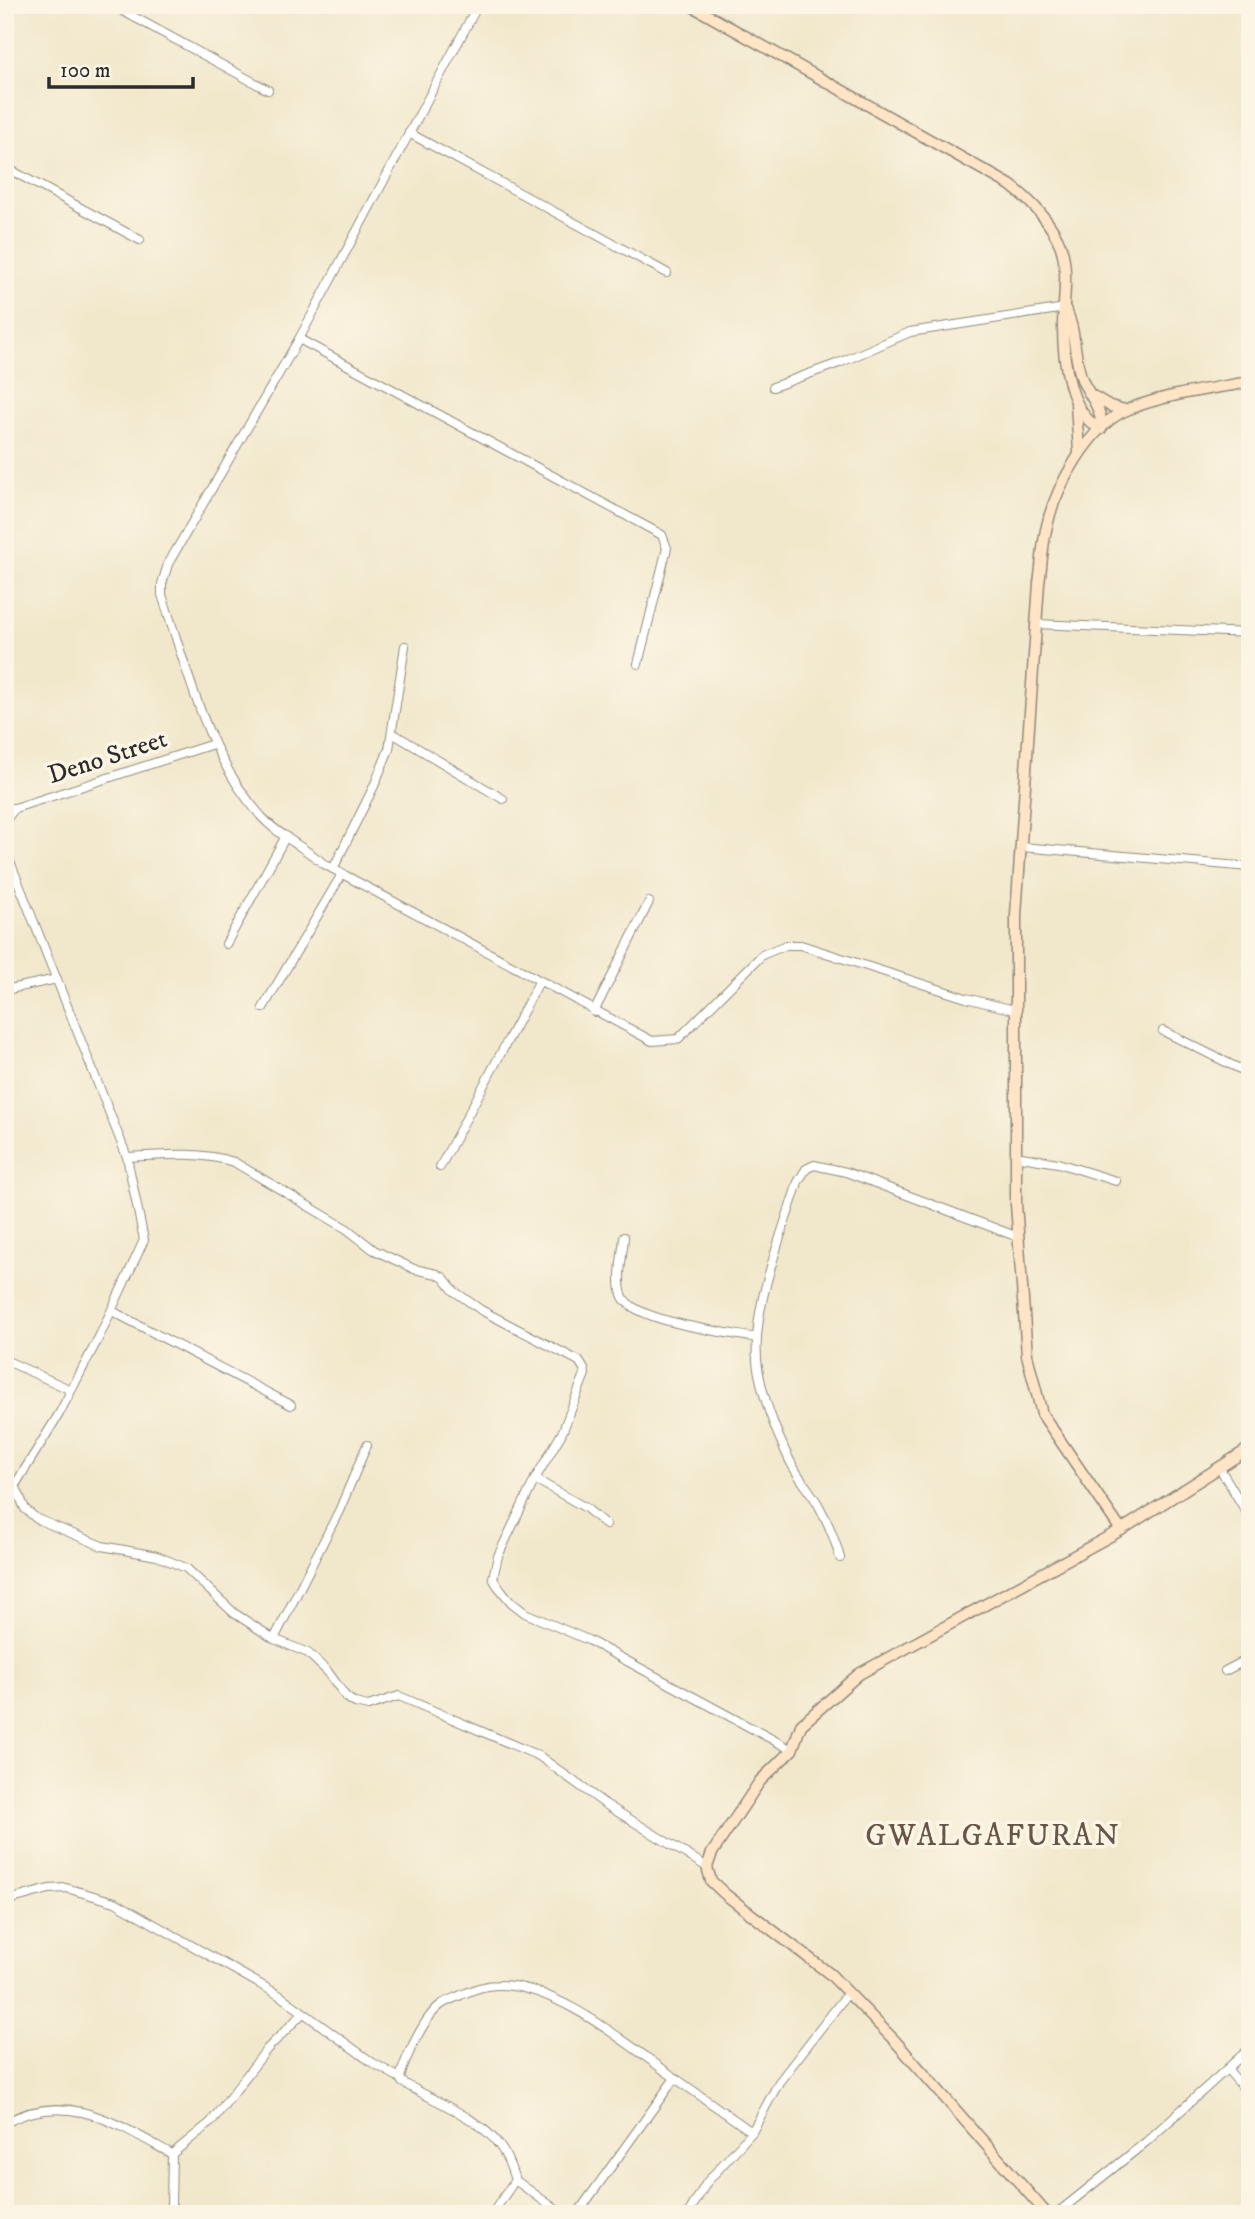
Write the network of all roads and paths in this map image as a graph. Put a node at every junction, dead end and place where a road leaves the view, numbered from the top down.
1 (112, 5) edge
2 (478, 5) edge
3 (690, 5) edge
4 (268, 90) dead end
5 (409, 133) junction
6 (5, 167) edge
7 (140, 240) dead end
8 (667, 273) dead end
9 (1065, 308) junction
10 (299, 339) junction
11 (1250, 382) edge
12 (773, 387) dead end
13 (1092, 396) junction
14 (1076, 402) junction
15 (1125, 410) junction
16 (1101, 429) junction
17 (1079, 453) junction
18 (1036, 624) junction
19 (1250, 633) edge
20 (405, 646) dead end
21 (638, 664) dead end
22 (392, 733) junction
23 (213, 744) junction
24 (503, 799) dead end
25 (10, 808) edge
26 (5, 821) edge
27 (286, 836) junction
28 (1022, 847) junction
29 (5, 849) edge
30 (1250, 867) edge
31 (333, 869) junction
32 (342, 874) junction
33 (649, 902) dead end
34 (226, 944) dead end
35 (57, 979) junction
36 (539, 982) junction
37 (5, 990) edge
38 (263, 1008) dead end
39 (1014, 1010) junction
40 (594, 1012) junction
41 (1163, 1031) dead end
42 (1250, 1074) edge
43 (1015, 1156) junction
44 (127, 1157) junction
45 (440, 1167) dead end
46 (1116, 1181) dead end
47 (624, 1237) dead end
48 (1018, 1237) junction
49 (112, 1311) junction
50 (757, 1338) junction
51 (5, 1360) edge
52 (71, 1390) junction
53 (291, 1405) dead end
54 (367, 1445) dead end
55 (1250, 1448) edge
56 (1219, 1467) junction
57 (5, 1479) edge
58 (535, 1479) junction
59 (15, 1485) junction
60 (1250, 1518) edge
61 (607, 1525) dead end
62 (1121, 1530) junction
63 (840, 1558) dead end
64 (274, 1639) junction
65 (1250, 1658) edge
66 (1225, 1671) dead end
67 (792, 1750) junction
68 (707, 1867) junction
69 (5, 1901) edge
70 (848, 1993) junction
71 (303, 2013) junction
72 (1250, 2048) edge
73 (1227, 2069) junction
74 (400, 2078) junction
75 (675, 2078) junction
76 (1250, 2095) edge
77 (5, 2123) edge
78 (752, 2132) junction
79 (172, 2154) junction
80 (515, 2180) junction
81 (168, 2210) edge
82 (181, 2214) edge
83 (492, 2214) edge
84 (562, 2214) edge
85 (577, 2214) edge
86 (595, 2214) edge
87 (604, 2214) edge
88 (688, 2214) edge
89 (1047, 2214) edge
90 (1056, 2214) edge

1 - 4 street
2 - 5 street
3 - 9 street
5 - 8 street
5 - 10 street
6 - 7 street
9 - 12 street
9 - 13 street
9 - 14 street
10 - 21 street
10 - 23 street
11 - 15 street
13 - 15 street
13 - 16 street
14 - 16 street
14 - 17 street
15 - 16 street
16 - 17 street
17 - 18 street
18 - 19 street
18 - 28 street
20 - 22 street
22 - 24 street
22 - 31 street
23 - 25 street, Deno Street
23 - 27 street
25 - 26 street
27 - 31 street
27 - 34 street
28 - 30 street
28 - 39 street
29 - 35 street
31 - 32 street
32 - 36 street
32 - 38 street
33 - 40 street
35 - 37 street
35 - 44 street
36 - 40 street
36 - 45 street
39 - 40 street
39 - 43 street
41 - 42 street
43 - 46 street
43 - 48 street
44 - 49 street
44 - 58 street
47 - 50 street
48 - 50 street
48 - 62 street
49 - 52 street
49 - 53 street
50 - 63 street
51 - 52 street
52 - 59 street
54 - 64 street
55 - 56 street
56 - 60 street
56 - 62 street
57 - 59 street
58 - 61 street
58 - 67 street
59 - 64 street
62 - 67 street
64 - 68 street
65 - 66 street
67 - 68 street
68 - 70 street
69 - 71 street
70 - 78 street
70 - 89 street
71 - 74 street
71 - 79 street
72 - 73 street
73 - 76 street
73 - 90 street
74 - 75 street
74 - 80 street
75 - 78 street
75 - 85 street
77 - 79 street
78 - 88 street
79 - 81 street
80 - 83 street
80 - 84 street
81 - 82 street
86 - 87 street

